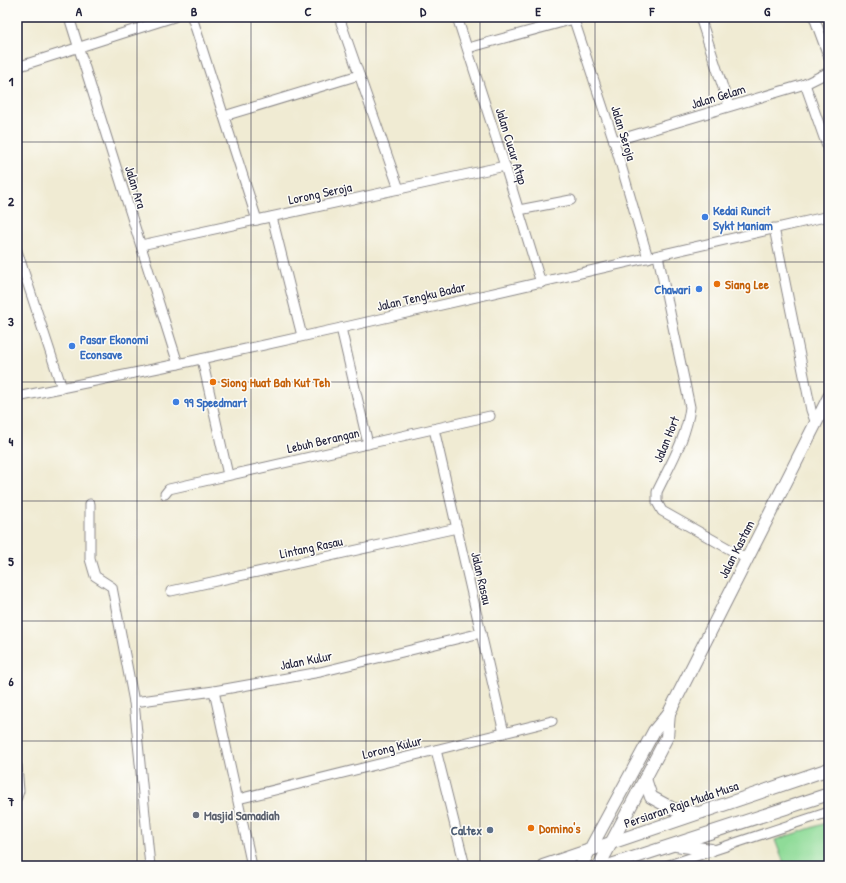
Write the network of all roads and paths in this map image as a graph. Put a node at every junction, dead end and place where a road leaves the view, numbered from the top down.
1 (69, 17) edge
2 (174, 17) edge
3 (192, 17) edge
4 (339, 17) edge
5 (457, 17) edge
6 (700, 17) edge
7 (814, 17) edge
8 (573, 18) edge
9 (79, 47) junction
10 (468, 48) junction
11 (829, 58) edge
12 (17, 67) edge
13 (829, 72) edge
14 (359, 75) junction
15 (805, 84) junction
16 (729, 106) junction
17 (224, 116) junction
18 (614, 141) junction
19 (829, 152) edge
20 (505, 166) junction
21 (399, 189) junction
22 (571, 200) dead end
23 (519, 210) junction
24 (829, 216) edge
25 (272, 217) junction
26 (257, 220) junction
27 (774, 228) junction
28 (141, 245) junction
29 (17, 251) edge
30 (658, 256) junction
31 (648, 258) junction
32 (21, 275) edge
33 (541, 283) junction
34 (341, 328) junction
35 (302, 336) junction
36 (202, 359) junction
37 (178, 364) junction
38 (62, 388) junction
39 (17, 397) edge
40 (829, 397) edge
41 (490, 416) dead end
42 (816, 424) junction
43 (434, 429) junction
44 (368, 444) junction
45 (228, 475) junction
46 (165, 494) dead end
47 (90, 504) dead end
48 (457, 528) junction
49 (747, 558) junction
50 (171, 591) dead end
51 (481, 633) junction
52 (214, 691) junction
53 (134, 702) junction
54 (669, 713) junction
55 (552, 721) dead end
56 (504, 733) junction
57 (436, 750) junction
58 (829, 764) edge
59 (17, 766) edge
60 (829, 769) edge
61 (814, 775) junction
62 (645, 779) junction
63 (829, 794) edge
64 (17, 797) edge
65 (238, 799) junction
66 (829, 812) edge
67 (698, 814) junction
68 (612, 843) junction
69 (673, 844) junction
70 (590, 850) junction
71 (711, 850) junction
72 (150, 866) edge
73 (252, 866) edge
74 (465, 866) edge
75 (543, 866) edge
76 (581, 866) edge
77 (599, 866) edge
78 (608, 866) edge
79 (666, 866) edge

1 - 9 street, Jalan Ara
2 - 9 street
3 - 17 street
4 - 14 street
5 - 10 street, Jalan Cucur Atap
6 - 16 street
7 - 11 street
8 - 10 street
8 - 18 street, Jalan Seroja
9 - 12 street
9 - 28 street, Jalan Ara
10 - 20 street, Jalan Cucur Atap
13 - 15 street, Jalan Gelam
14 - 17 street
14 - 21 street
15 - 16 street, Jalan Gelam
15 - 19 street
16 - 18 street, Jalan Gelam
17 - 26 street
18 - 31 street, Jalan Seroja
20 - 21 street, Lorong Seroja
20 - 23 street, Jalan Cucur Atap
21 - 25 street, Lorong Seroja
22 - 23 street
23 - 33 street, Jalan Cucur Atap
24 - 27 street, Jalan Tengku Badar
25 - 26 street, Lorong Seroja
25 - 35 street
26 - 28 street, Lorong Seroja
27 - 30 street, Jalan Tengku Badar
27 - 42 street
28 - 37 street, Jalan Ara
29 - 32 street
30 - 31 street, Jalan Tengku Badar
30 - 49 street, Jalan Hort
31 - 33 street, Jalan Tengku Badar
32 - 38 street
33 - 34 street, Jalan Tengku Badar
34 - 35 street, Jalan Tengku Badar
34 - 44 street
35 - 36 street, Jalan Tengku Badar
36 - 37 street, Jalan Tengku Badar
36 - 45 street
37 - 38 street, Jalan Tengku Badar
38 - 39 street, Jalan Tengku Badar
40 - 42 street, Jalan Kastam
41 - 43 street, Lebuh Berangan
42 - 49 street, Jalan Kastam
43 - 44 street, Lebuh Berangan
43 - 48 street, Jalan Rasau
44 - 45 street, Lebuh Berangan
45 - 46 street, Lebuh Berangan
47 - 53 street
48 - 50 street, Lintang Rasau
48 - 51 street, Jalan Rasau
49 - 54 street, Jalan Kastam
51 - 52 street, Jalan Kulur
51 - 56 street, Jalan Rasau
52 - 53 street, Jalan Kulur
52 - 65 street
53 - 72 street
54 - 62 street, Jalan Kastam
54 - 70 street, Jalan Kastam
55 - 56 street, Lorong Kulur
56 - 57 street, Lorong Kulur
57 - 65 street, Lorong Kulur
57 - 74 street
58 - 61 street
59 - 64 street
60 - 61 street, Persiaran Raja Muda Musa
61 - 67 street, Persiaran Raja Muda Musa
62 - 67 street
62 - 68 street, Jalan Kastam
63 - 69 street
65 - 73 street
66 - 71 street
67 - 68 street, Persiaran Raja Muda Musa
68 - 70 street, Persiaran Raja Muda Musa
68 - 77 street, Jalan Kastam
69 - 71 street
69 - 78 street
70 - 75 street, Persiaran Raja Muda Musa
70 - 76 street, Jalan Kastam
71 - 79 street

